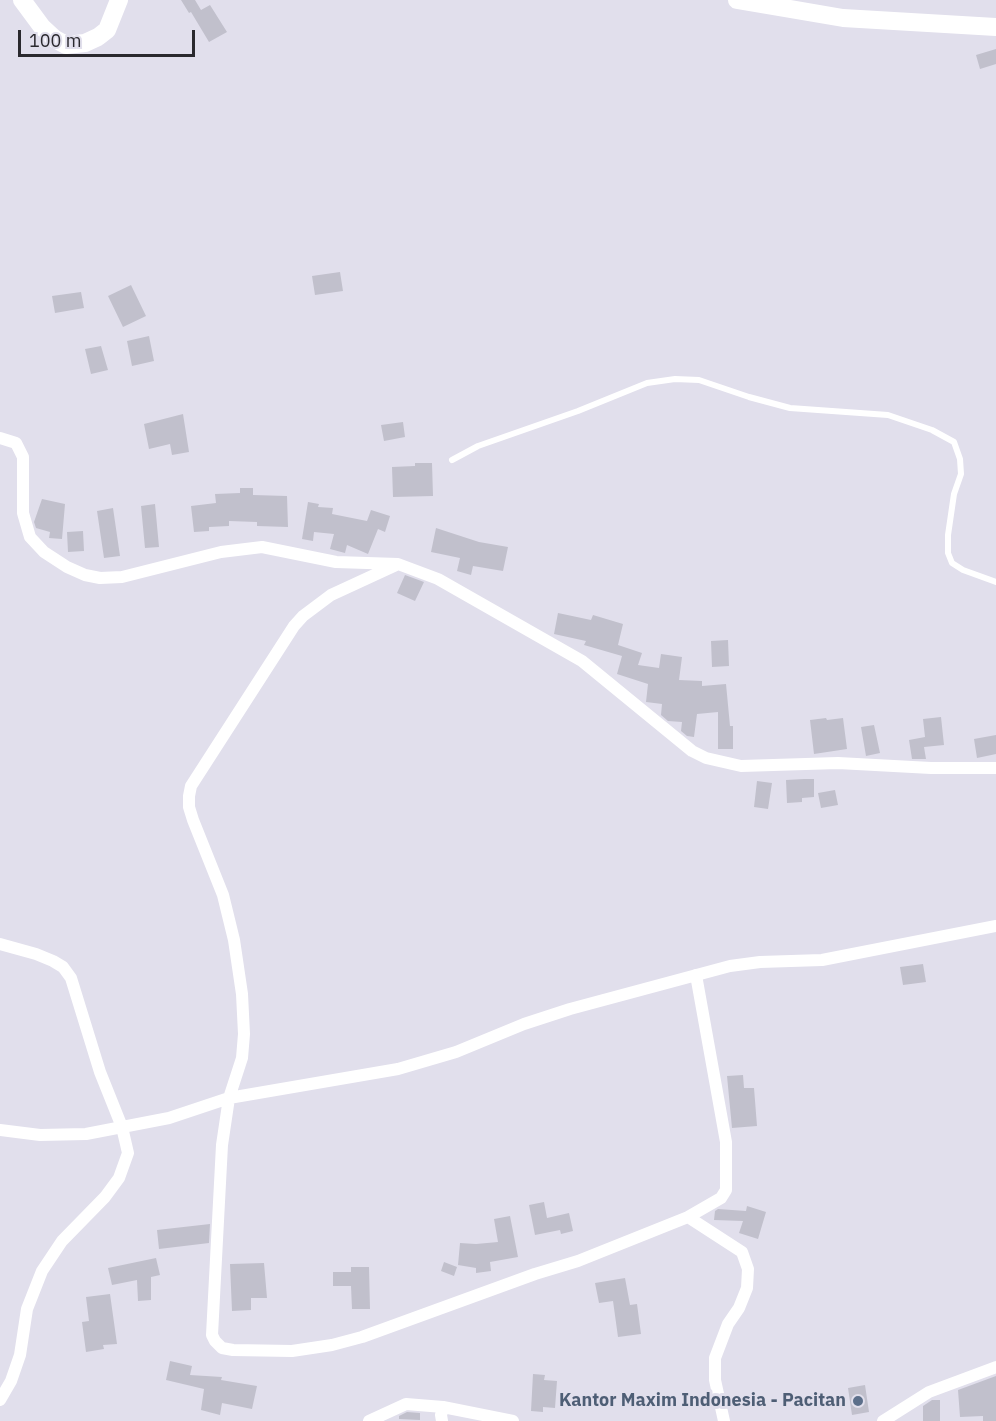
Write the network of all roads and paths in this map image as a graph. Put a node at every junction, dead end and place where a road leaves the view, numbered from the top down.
1 (22, 0) edge
2 (119, 0) edge
3 (737, 0) edge
4 (996, 27) edge
5 (0, 438) edge
6 (452, 460) dead end
7 (398, 564) junction
8 (996, 582) edge
9 (996, 768) edge
10 (996, 926) edge
11 (0, 944) edge
12 (696, 975) junction
13 (229, 1098) junction
14 (122, 1127) junction
15 (0, 1130) edge
16 (688, 1217) junction
17 (996, 1367) edge
18 (0, 1400) edge
19 (443, 1407) junction
20 (369, 1421) edge
21 (442, 1421) edge
22 (513, 1421) edge
23 (724, 1421) edge
24 (883, 1421) edge

1 - 2 main road
3 - 4 main road
5 - 7 street
6 - 8 lane
7 - 9 street
7 - 13 street
10 - 12 street
11 - 14 street
12 - 13 street
12 - 16 street
13 - 14 street
13 - 16 street
14 - 15 street
14 - 18 street
16 - 23 street
17 - 24 street
19 - 20 street
19 - 21 street
19 - 22 street

